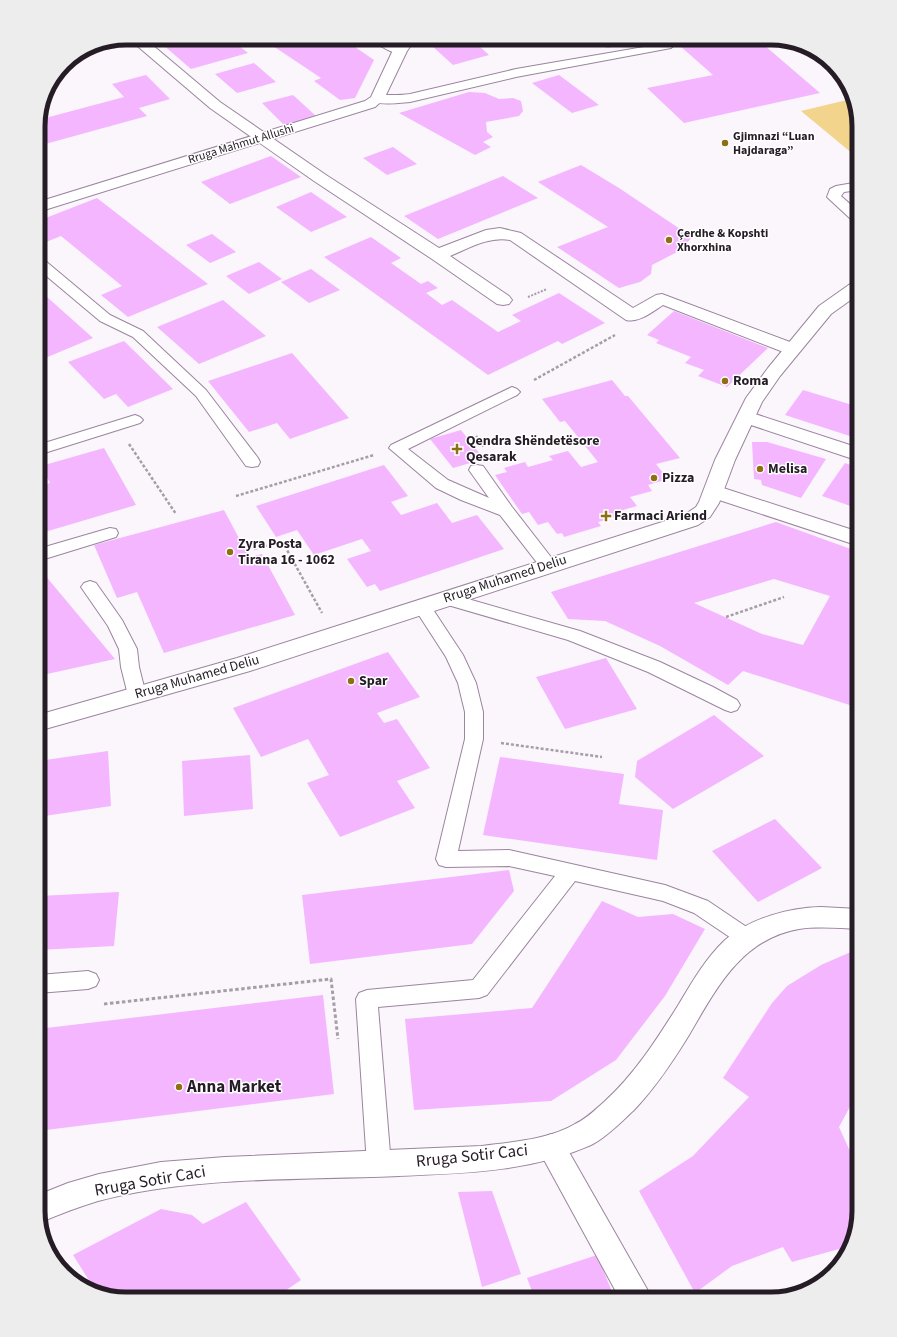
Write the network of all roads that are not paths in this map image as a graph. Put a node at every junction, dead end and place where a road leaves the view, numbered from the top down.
1 (143, 45) edge
2 (404, 45) edge
3 (667, 46) dead end
4 (377, 99) junction
5 (261, 138) junction
6 (852, 187) edge
7 (45, 205) edge
8 (852, 213) edge
9 (438, 255) junction
10 (45, 268) edge
11 (852, 293) edge
12 (503, 300) dead end
13 (792, 349) junction
14 (512, 392) road end
15 (746, 417) junction
16 (135, 420) dead end
17 (45, 448) edge
18 (852, 453) edge
19 (252, 462) dead end
20 (477, 470) road end
21 (714, 491) junction
22 (506, 511) junction
23 (110, 533) dead end
24 (852, 537) edge
25 (45, 553) edge
26 (548, 565) junction
27 (90, 587) dead end
28 (447, 599) junction
29 (422, 606) junction
30 (137, 695) junction
31 (731, 705) dead end
32 (45, 721) edge
33 (571, 871) junction
34 (852, 919) edge
35 (747, 938) junction
36 (88, 980) dead end
37 (45, 983) edge
38 (551, 1147) junction
39 (379, 1165) junction
40 (45, 1205) edge
41 (632, 1292) edge

1 - 5 street
2 - 4 street
3 - 4 lane
4 - 5 street, Rruga Mahmut Allushi
5 - 7 street, Rruga Mahmut Allushi
5 - 9 street
6 - 8 lane
9 - 12 street
9 - 13 street
10 - 19 lane
11 - 13 street, Rruga Muhamed Deliu
13 - 15 street, Rruga Muhamed Deliu
14 - 22 lane
15 - 18 street
15 - 21 street, Rruga Muhamed Deliu
16 - 17 lane
20 - 22 lane
21 - 24 street
21 - 26 street, Rruga Muhamed Deliu
22 - 26 lane
23 - 25 lane
26 - 28 street, Rruga Muhamed Deliu
27 - 30 lane
28 - 29 street, Rruga Muhamed Deliu
28 - 31 lane
29 - 30 street, Rruga Muhamed Deliu
29 - 33 lane
30 - 32 street, Rruga Muhamed Deliu
33 - 35 lane
33 - 39 lane
34 - 35 street, Rruga Sotir Caci
35 - 38 street, Rruga Sotir Caci
36 - 37 lane
38 - 39 street, Rruga Sotir Caci
38 - 41 street
39 - 40 street, Rruga Sotir Caci

